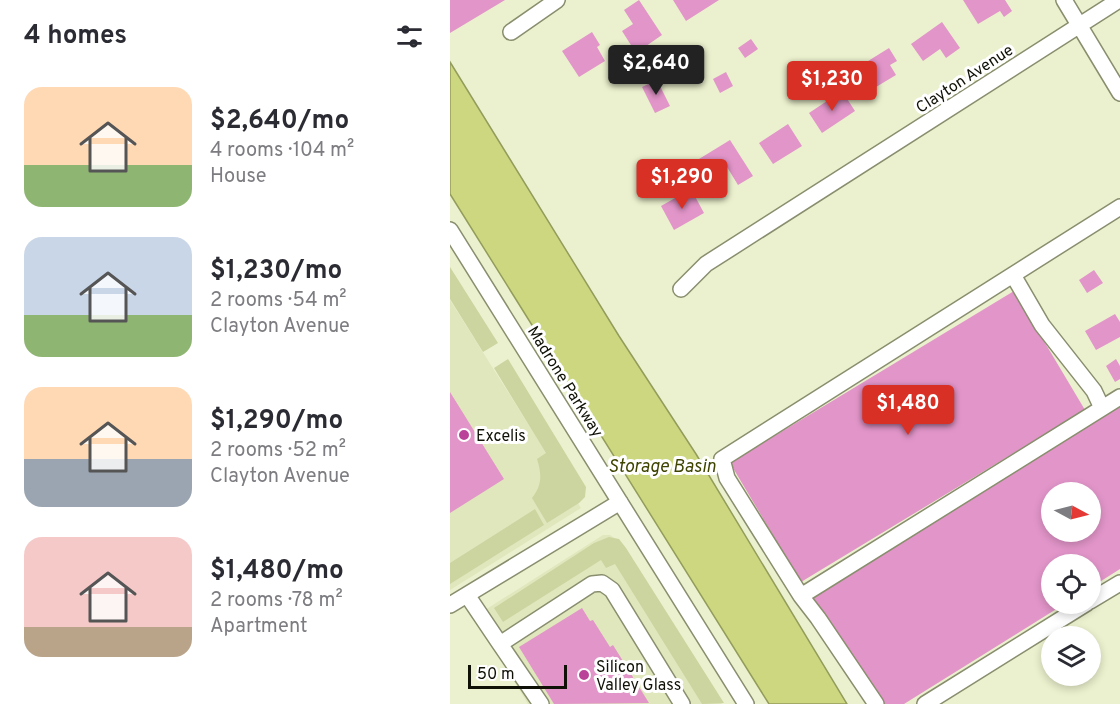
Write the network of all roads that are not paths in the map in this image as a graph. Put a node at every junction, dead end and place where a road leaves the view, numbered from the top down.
1 (1064, 0) edge
2 (1119, 0) edge
3 (549, 3) edge
4 (1080, 25) junction
5 (511, 32) dead end
6 (1120, 93) edge
7 (1120, 207) edge
8 (450, 230) edge
9 (1013, 275) junction
10 (681, 290) dead end
11 (1120, 397) edge
12 (1102, 408) junction
13 (620, 502) junction
14 (1120, 583) edge
15 (1101, 595) edge
16 (467, 596) junction
17 (801, 596) junction
18 (450, 605) edge
19 (1070, 614) edge
20 (501, 644) junction
21 (541, 704) edge
22 (682, 704) edge
23 (746, 704) edge
24 (876, 704) edge
25 (925, 704) edge

1 - 4 street
2 - 4 street, Clayton Avenue
3 - 5 street
4 - 6 street
4 - 10 street, Clayton Avenue
7 - 9 street
8 - 13 street, Madrone Parkway
9 - 12 street
9 - 17 street
11 - 12 street
12 - 17 street
13 - 16 street
13 - 23 street, Madrone Parkway
14 - 15 street
16 - 18 street
16 - 20 street
17 - 24 street
19 - 25 street
20 - 21 street
20 - 22 street

